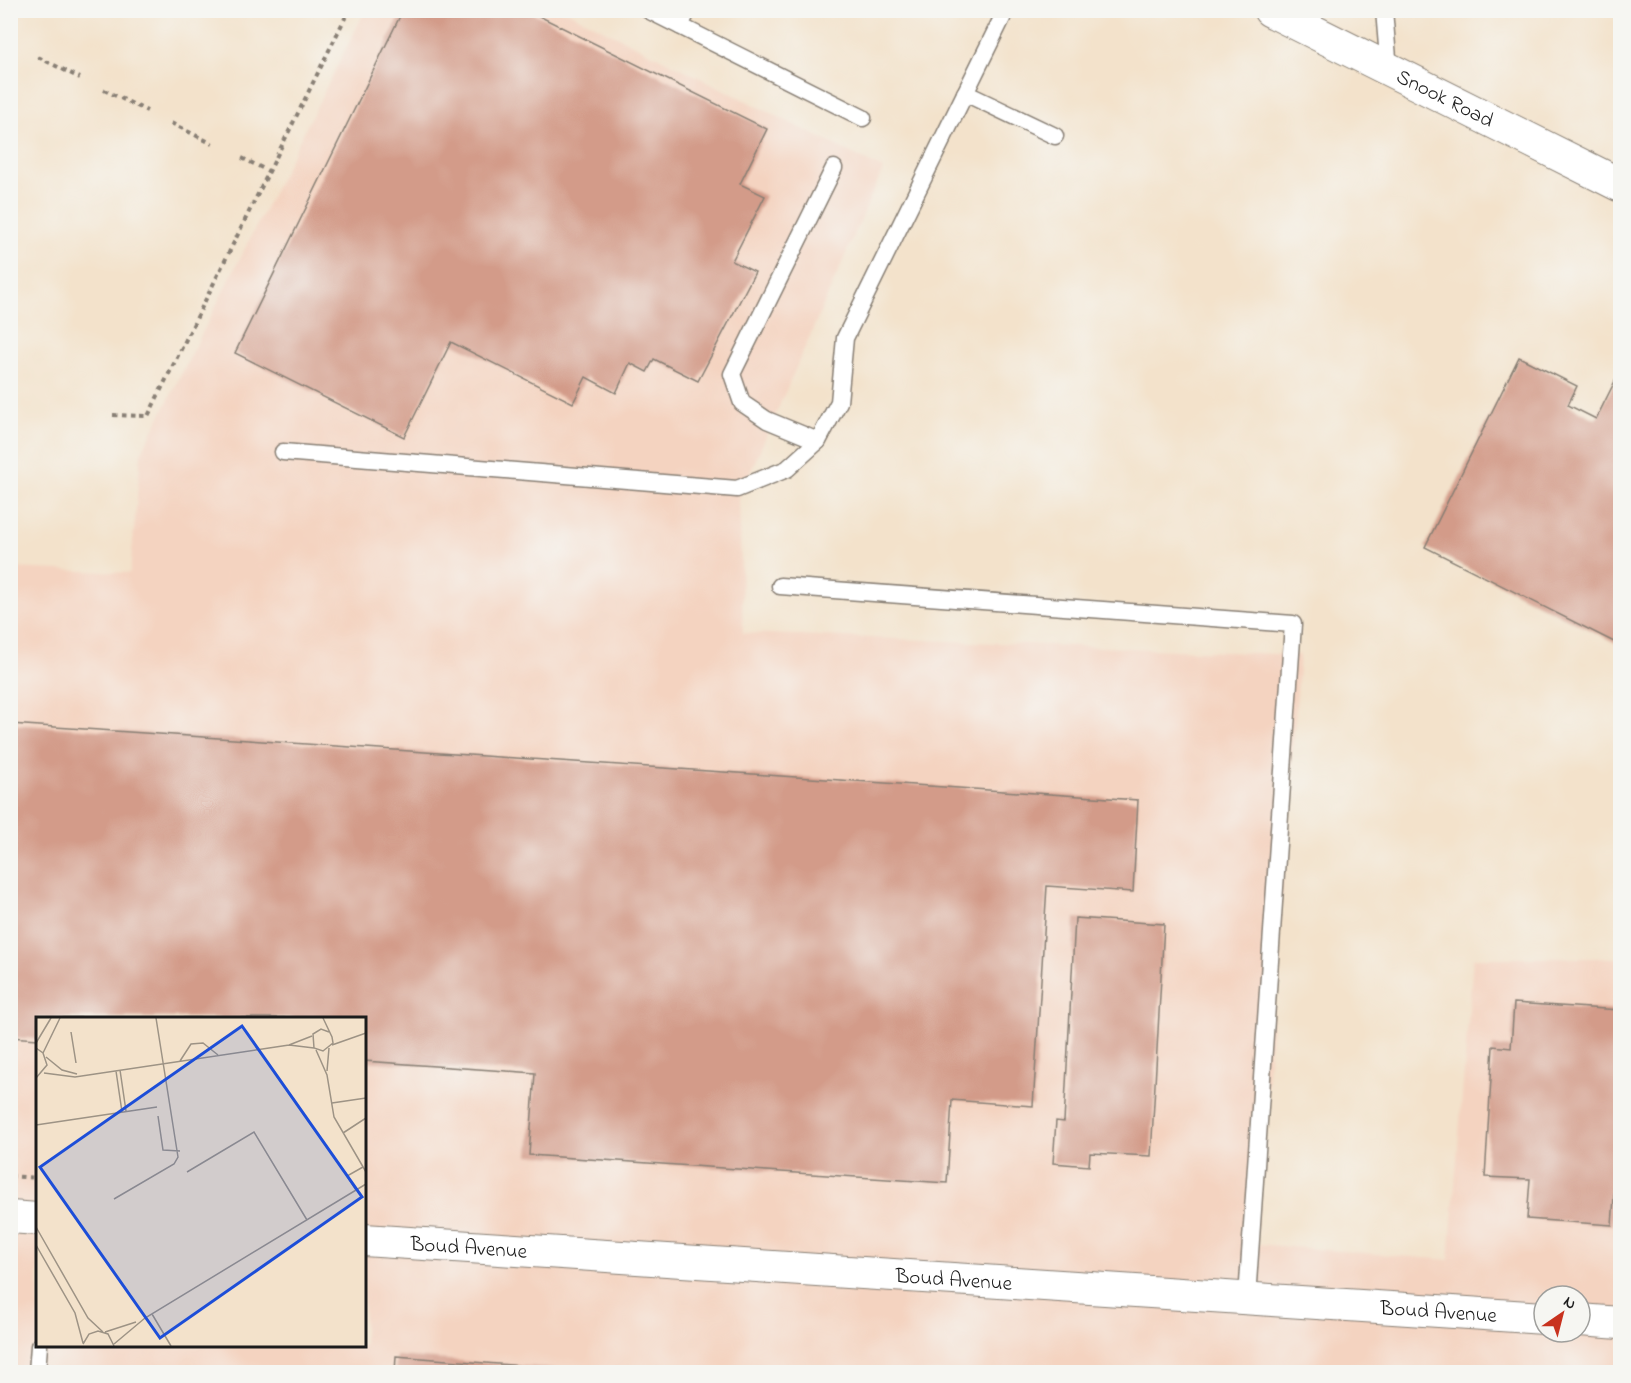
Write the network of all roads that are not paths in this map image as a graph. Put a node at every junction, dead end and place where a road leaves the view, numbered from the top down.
1 (688, 10) edge
2 (1006, 10) edge
3 (1270, 10) edge
4 (1384, 10) edge
5 (652, 11) edge
6 (680, 26) junction
7 (1389, 70) junction
8 (965, 93) junction
9 (863, 118) dead end
10 (1054, 136) dead end
11 (834, 168) dead end
12 (1620, 185) edge
13 (818, 441) junction
14 (283, 452) dead end
15 (780, 586) dead end
16 (10, 1217) edge
17 (36, 1219) edge
18 (366, 1240) edge
19 (1247, 1298) junction
20 (1532, 1317) edge
21 (1592, 1321) edge
22 (1620, 1323) edge
23 (39, 1347) edge
24 (37, 1372) edge

1 - 6 lane
2 - 8 lane
3 - 7 street, Snook Road
4 - 7 lane
5 - 6 lane
6 - 9 lane
7 - 12 street, Snook Road
8 - 10 lane
8 - 13 lane
11 - 13 lane
13 - 14 lane
15 - 19 lane
16 - 17 street
18 - 19 street, Boud Avenue
19 - 20 street, Boud Avenue
21 - 22 street
23 - 24 lane

